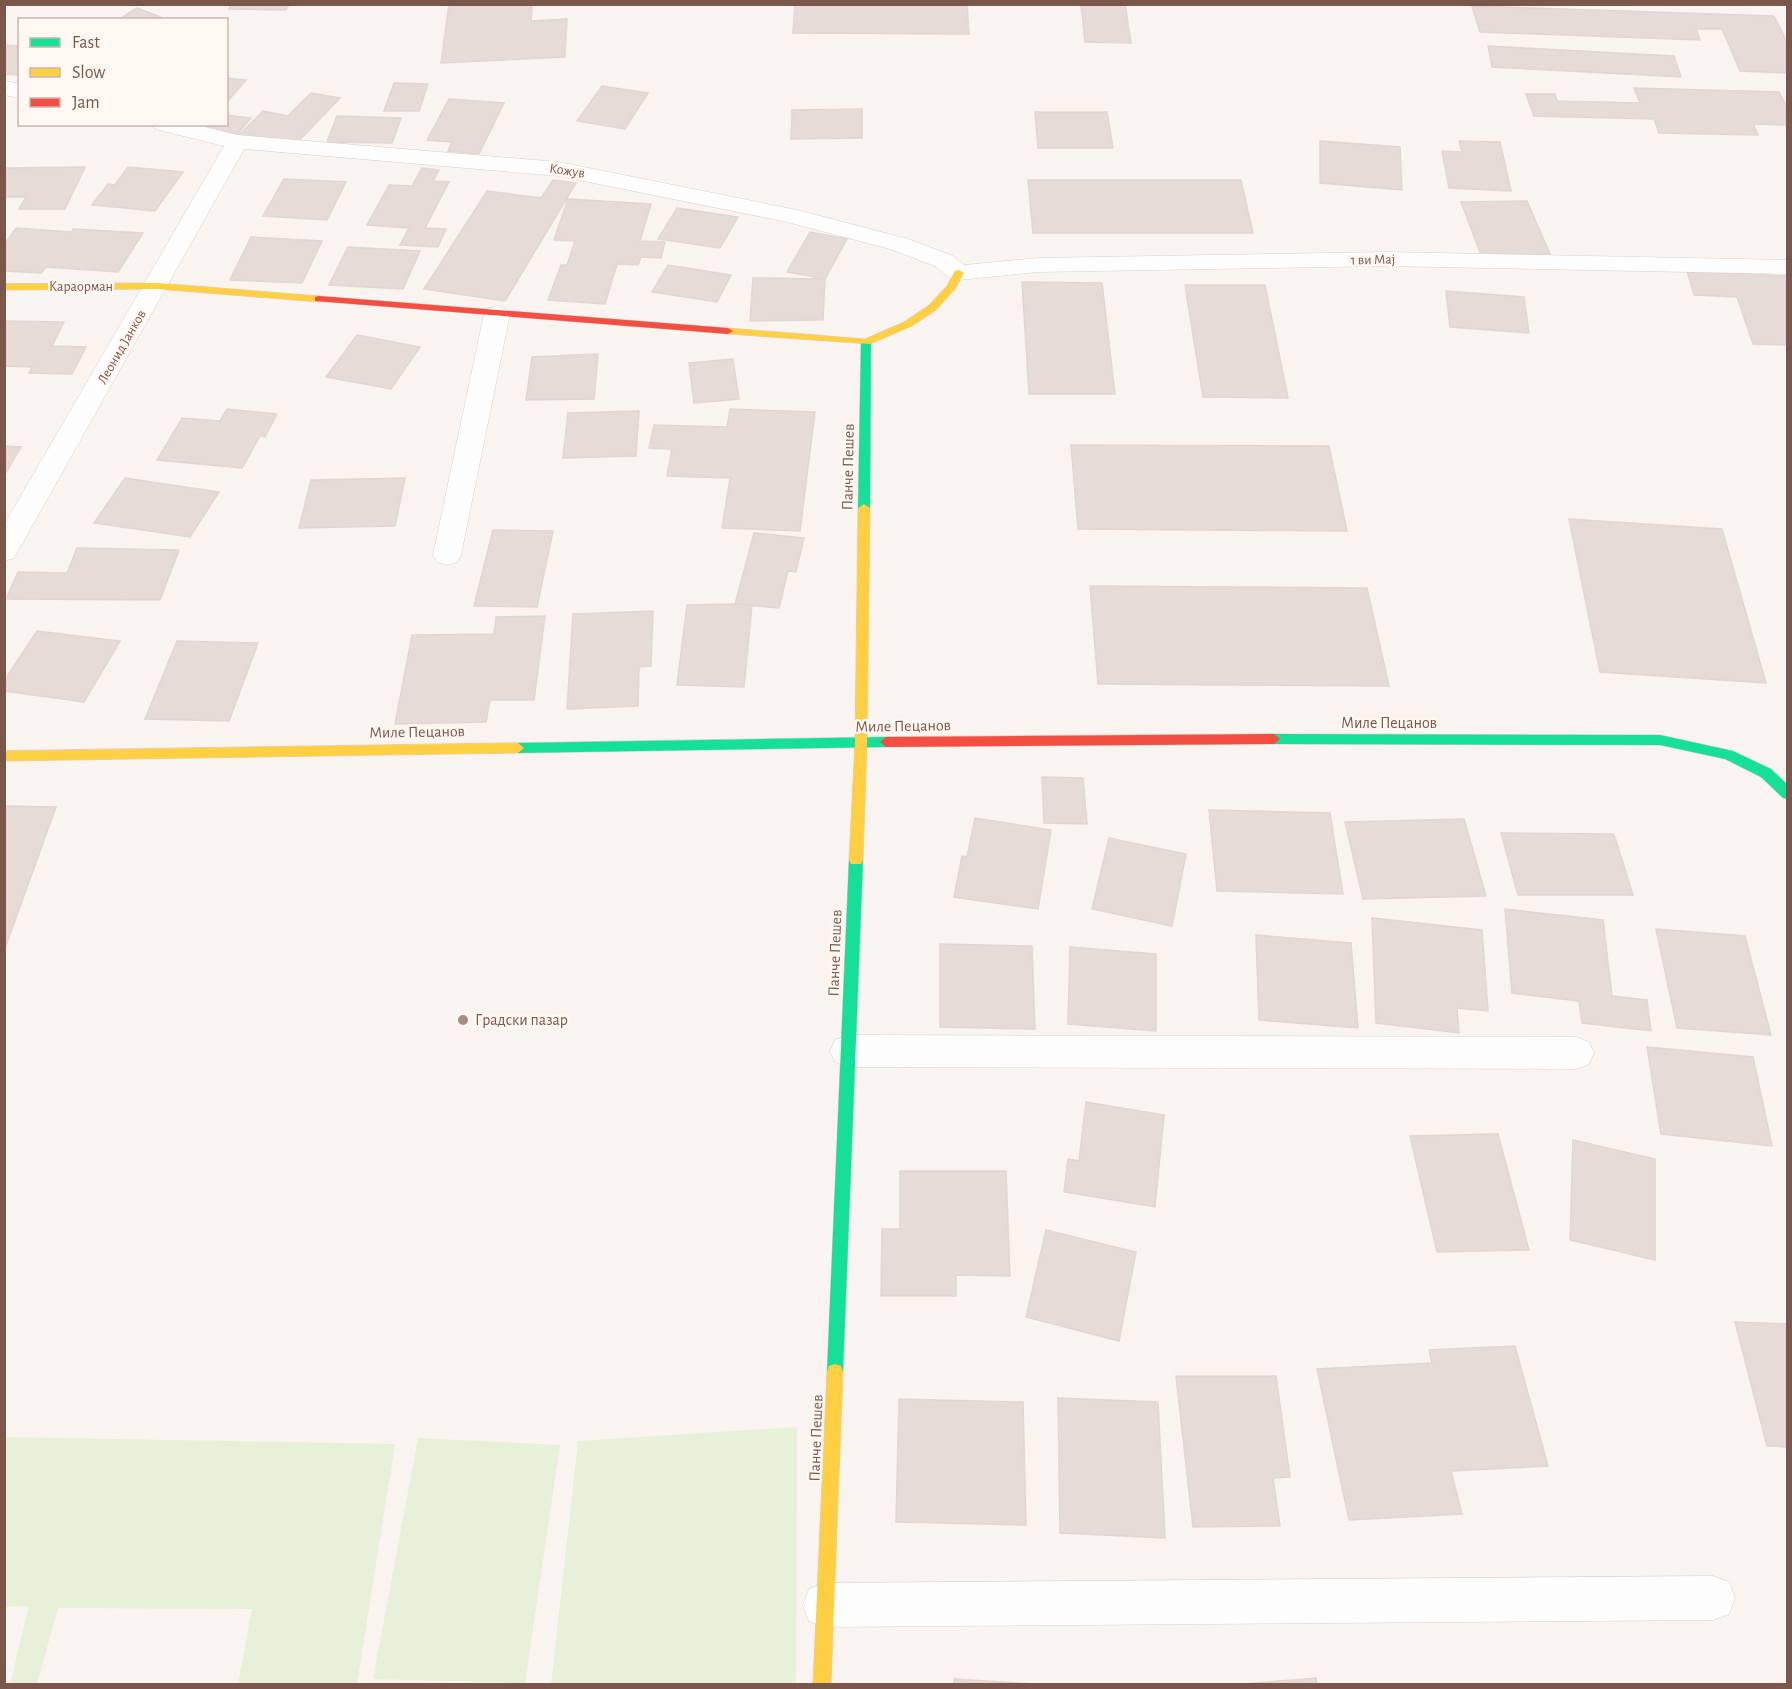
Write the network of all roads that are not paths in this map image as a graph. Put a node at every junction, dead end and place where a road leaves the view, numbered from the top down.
1 (171, 126) edge
2 (237, 142) junction
3 (1788, 267) edge
4 (959, 273) junction
5 (157, 286) junction
6 (4, 287) edge
7 (497, 314) junction
8 (866, 342) junction
9 (4, 552) edge
10 (447, 555) dead end
11 (861, 743) junction
12 (4, 756) edge
13 (1788, 794) edge
14 (848, 1050) junction
15 (1576, 1053) dead end
16 (1713, 1598) dead end
17 (825, 1605) junction
18 (822, 1684) edge

1 - 2 street, Кожув
2 - 4 street, Кожув
2 - 5 street, Леонид Јанков
3 - 4 street, 1 ви Мај
4 - 8 street
5 - 6 street, Караорман
5 - 7 street, Караорман
5 - 9 street, Леонид Јанков
7 - 8 street, Караорман
7 - 10 street
8 - 11 street, Панче Пешев
11 - 12 street, Миле Пецанов
11 - 13 street, Миле Пецанов
11 - 14 street, Панче Пешев
14 - 15 street
14 - 17 street, Панче Пешев
16 - 17 street
17 - 18 street, Панче Пешев

